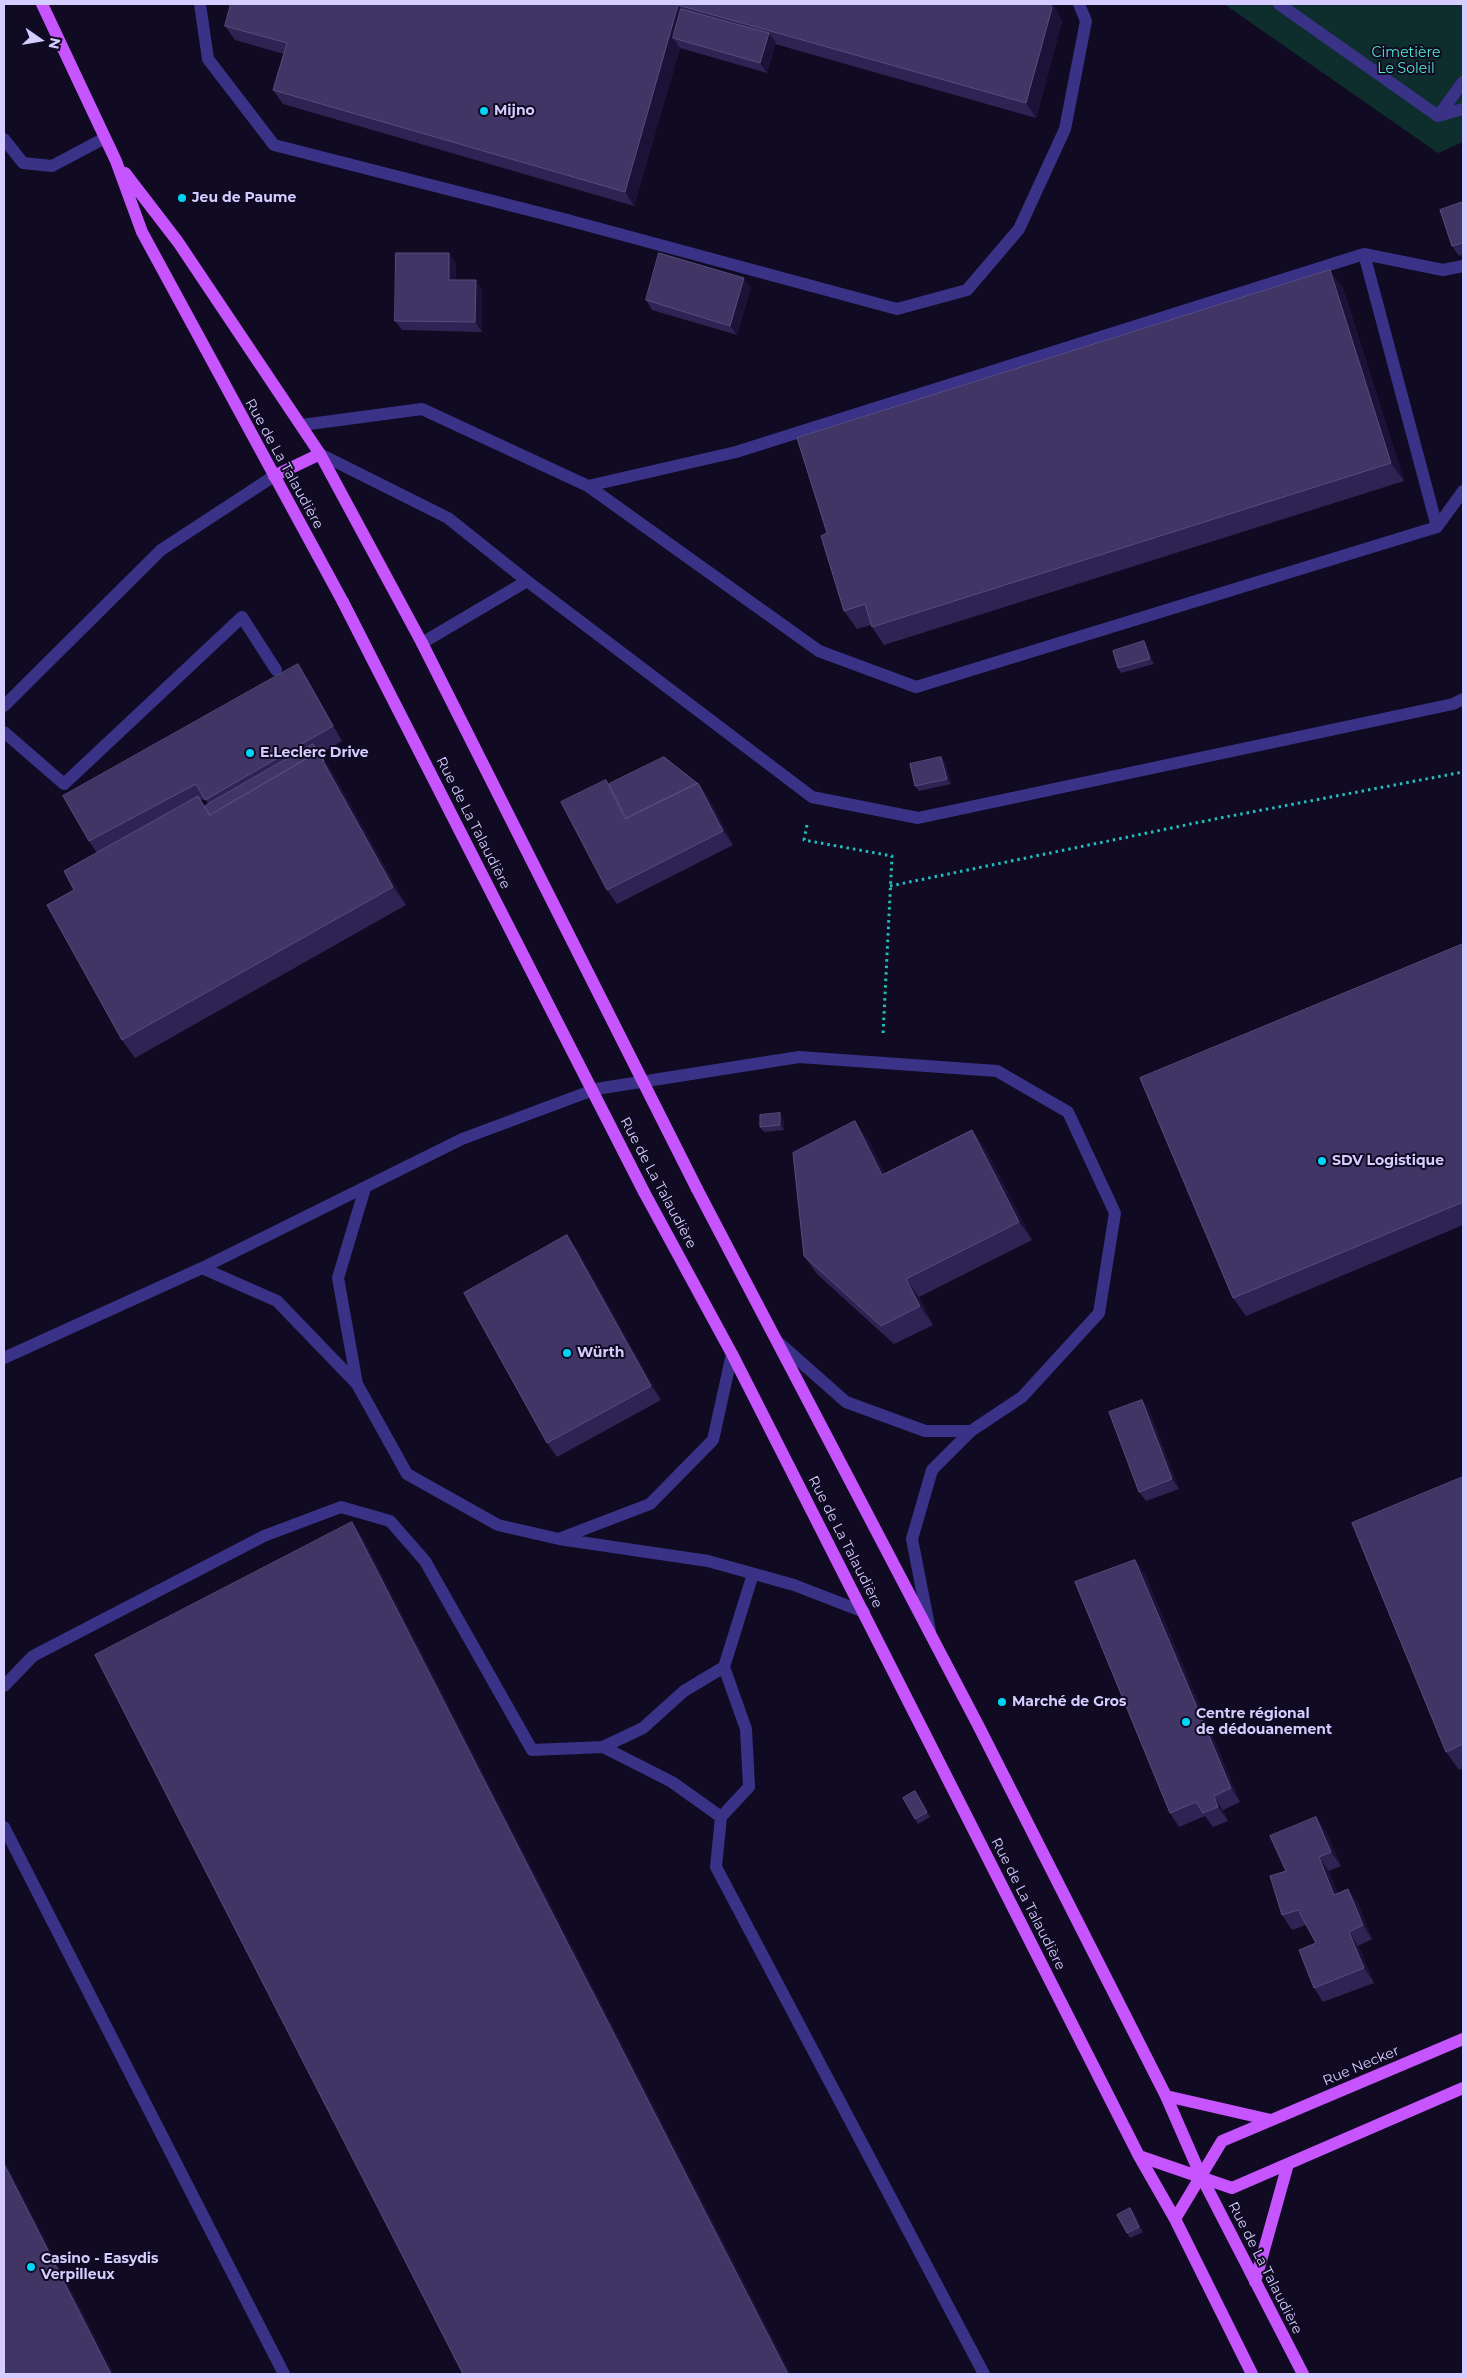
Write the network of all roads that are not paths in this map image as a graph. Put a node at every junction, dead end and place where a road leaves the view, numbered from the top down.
1 (42, 4) edge
2 (200, 4) edge
3 (1080, 4) edge
4 (1279, 4) edge
5 (1463, 82) edge
6 (1463, 109) edge
7 (1438, 116) junction
8 (105, 138) junction
9 (4, 140) edge
10 (116, 161) junction
11 (1364, 254) junction
12 (1463, 266) edge
13 (302, 425) junction
14 (320, 454) junction
15 (274, 476) junction
16 (588, 486) junction
17 (1463, 491) edge
18 (1438, 527) junction
19 (527, 581) junction
20 (422, 643) junction
21 (276, 670) dead end
22 (1463, 699) edge
23 (4, 706) edge
24 (4, 732) edge
25 (365, 1188) junction
26 (202, 1268) junction
27 (772, 1337) junction
28 (732, 1354) junction
29 (4, 1358) edge
30 (358, 1384) junction
31 (971, 1431) junction
32 (559, 1539) junction
33 (753, 1574) junction
34 (864, 1612) junction
35 (932, 1639) junction
36 (724, 1667) junction
37 (4, 1686) edge
38 (603, 1747) junction
39 (721, 1817) junction
40 (4, 1827) edge
41 (1463, 2039) edge
42 (1463, 2088) edge
43 (1166, 2096) junction
44 (1271, 2120) junction
45 (1139, 2156) junction
46 (1288, 2164) junction
47 (1201, 2176) junction
48 (1174, 2219) junction
49 (1255, 2282) junction
50 (284, 2374) edge
51 (984, 2374) edge
52 (1252, 2374) edge
53 (1303, 2374) edge

1 - 8 main road, Rue de La Talaudière
2 - 3 street
4 - 7 street
5 - 7 street
6 - 7 street
8 - 9 street
8 - 10 main road, Rue de La Talaudière
10 - 13 main road, Rue de La Talaudière
10 - 15 main road, Rue de La Talaudière
11 - 12 street
11 - 16 street
11 - 18 street
13 - 14 main road, Rue de La Talaudière
13 - 16 street
14 - 15 main road
14 - 19 street
14 - 20 main road, Rue de La Talaudière
15 - 23 street
15 - 28 main road, Rue de La Talaudière, bridge
16 - 18 street
17 - 18 street
19 - 20 street
19 - 22 street
20 - 27 main road, Rue de La Talaudière, bridge
21 - 24 street
25 - 26 street
25 - 30 street
25 - 31 street
26 - 29 street
26 - 30 street
27 - 31 street
27 - 35 main road, Rue de La Talaudière
28 - 32 street
28 - 34 main road, Rue de La Talaudière
30 - 32 street
31 - 35 street
32 - 33 street
33 - 34 street
33 - 36 street
34 - 45 main road, Rue de La Talaudière
35 - 43 main road, Rue de La Talaudière
36 - 38 street
36 - 39 street
37 - 38 street
38 - 39 street
39 - 51 street
40 - 50 street
41 - 44 main road, Rue Necker
42 - 46 main road
43 - 44 main road
43 - 47 main road, Rue de La Talaudière
44 - 47 main road, Rue Necker
45 - 47 main road
45 - 48 main road, Rue de La Talaudière
46 - 47 main road
46 - 49 main road
47 - 48 main road
47 - 49 main road, Rue de La Talaudière
48 - 52 main road, Rue de La Talaudière
49 - 53 main road, Rue de La Talaudière

